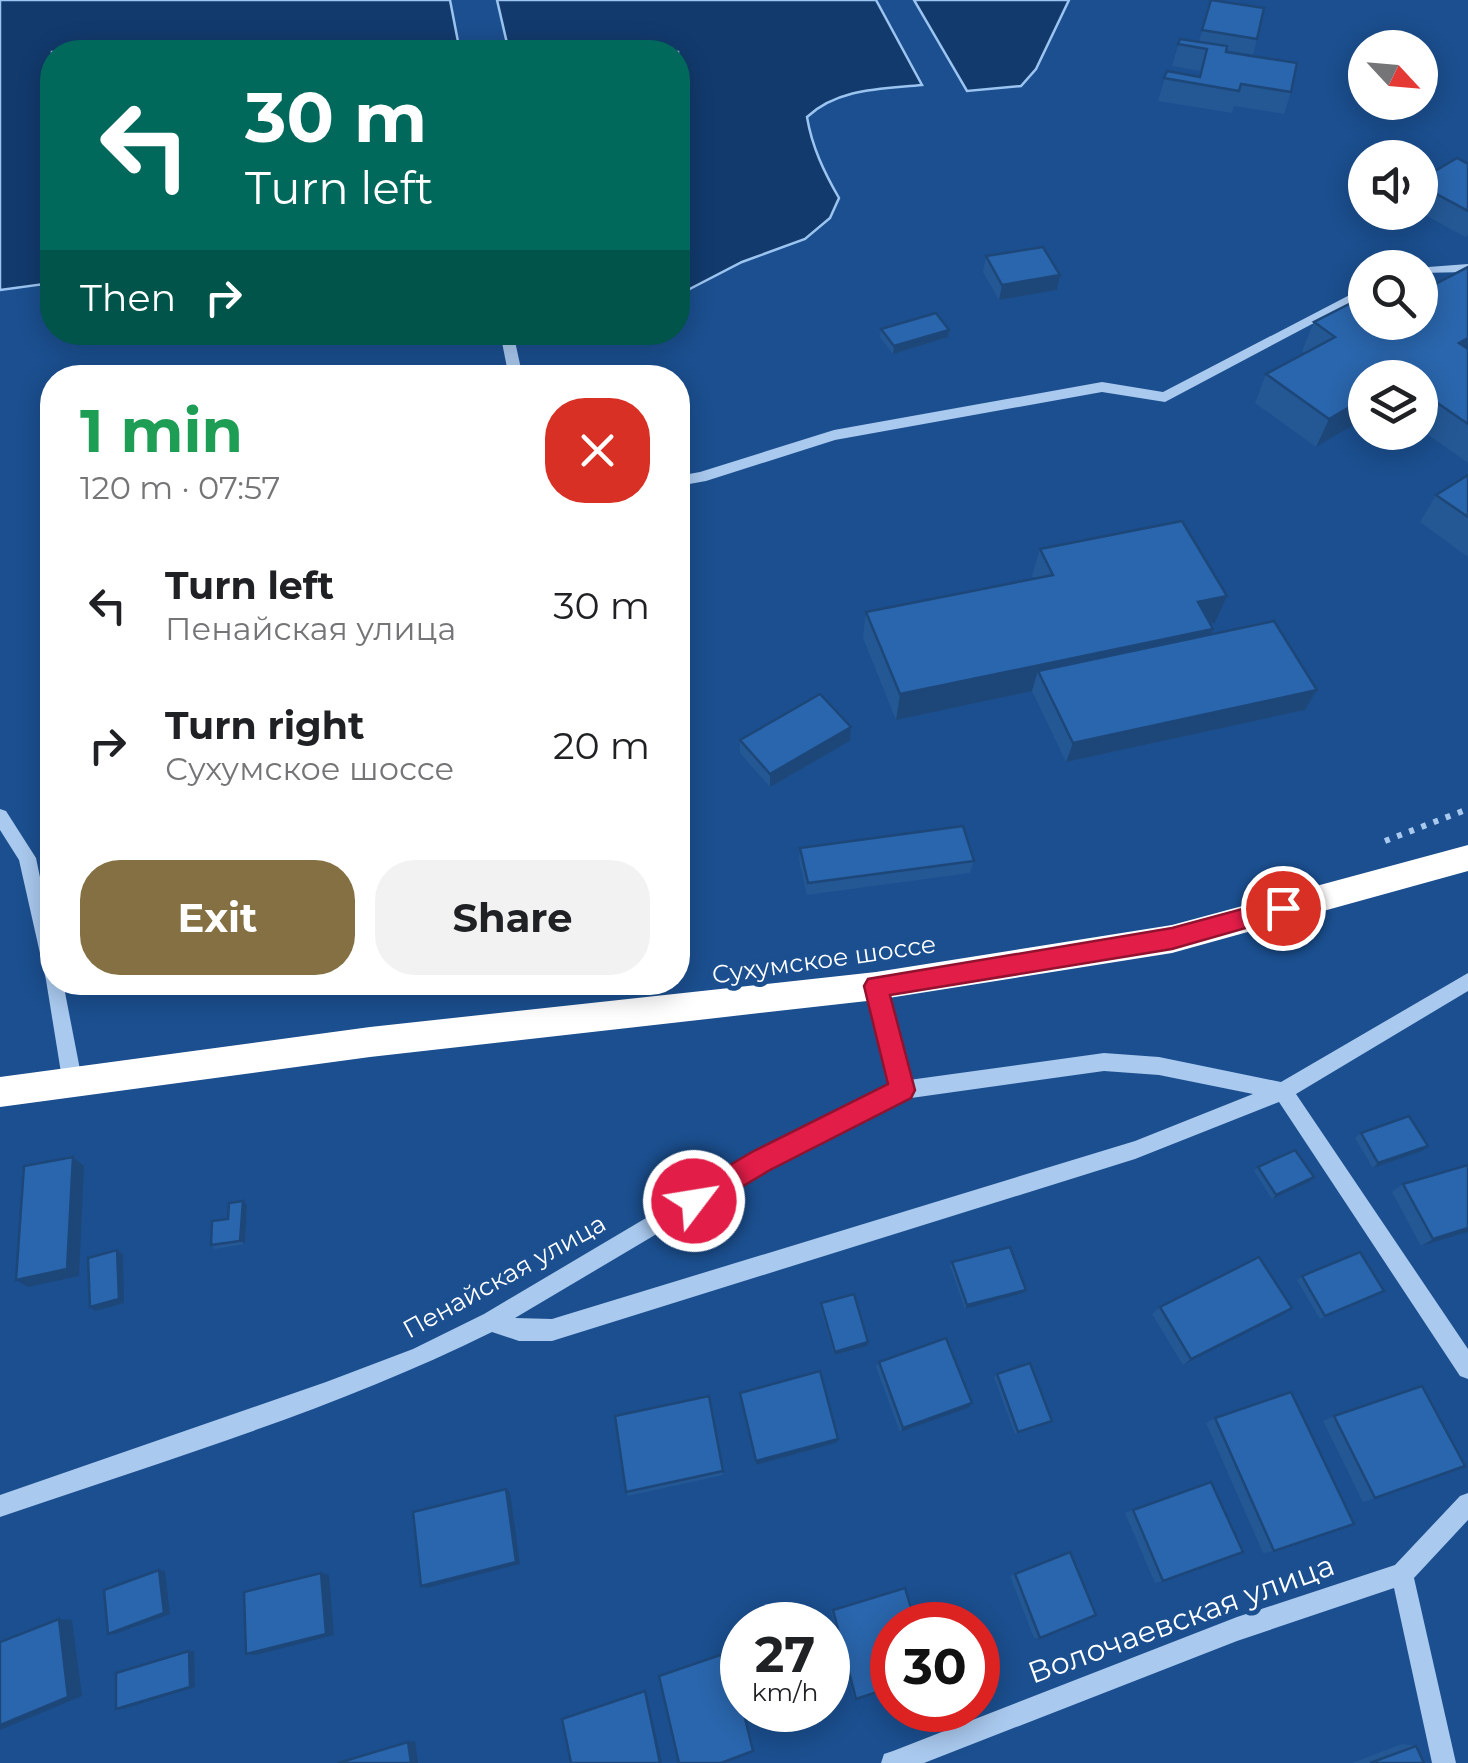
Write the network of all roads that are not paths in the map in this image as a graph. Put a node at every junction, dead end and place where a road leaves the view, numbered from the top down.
1 (1468, 268) edge
2 (1438, 269) edge
3 (1348, 300) edge
4 (690, 478) edge
5 (0, 816) edge
6 (1468, 858) edge
7 (40, 918) edge
8 (1468, 981) edge
9 (876, 986) junction
10 (56, 995) edge
11 (73, 1085) junction
12 (902, 1090) junction
13 (1283, 1091) junction
14 (0, 1092) edge
15 (491, 1321) junction
16 (1468, 1368) edge
17 (1468, 1504) edge
18 (0, 1506) edge
19 (1402, 1574) junction
20 (893, 1763) edge
21 (1444, 1763) edge

1 - 2 street
3 - 4 street
5 - 7 street
6 - 9 highway, Сухумское шоссе
8 - 13 street
9 - 11 highway, Сухумское шоссе
9 - 12 street
10 - 11 street
11 - 14 highway, Сухумское шоссе
12 - 13 street, Пенайская улица
12 - 15 street, Пенайская улица
13 - 15 street
13 - 16 street
15 - 18 street, Пенайская улица
17 - 19 street, Волочаевская улица
19 - 20 street, Волочаевская улица
19 - 21 street

